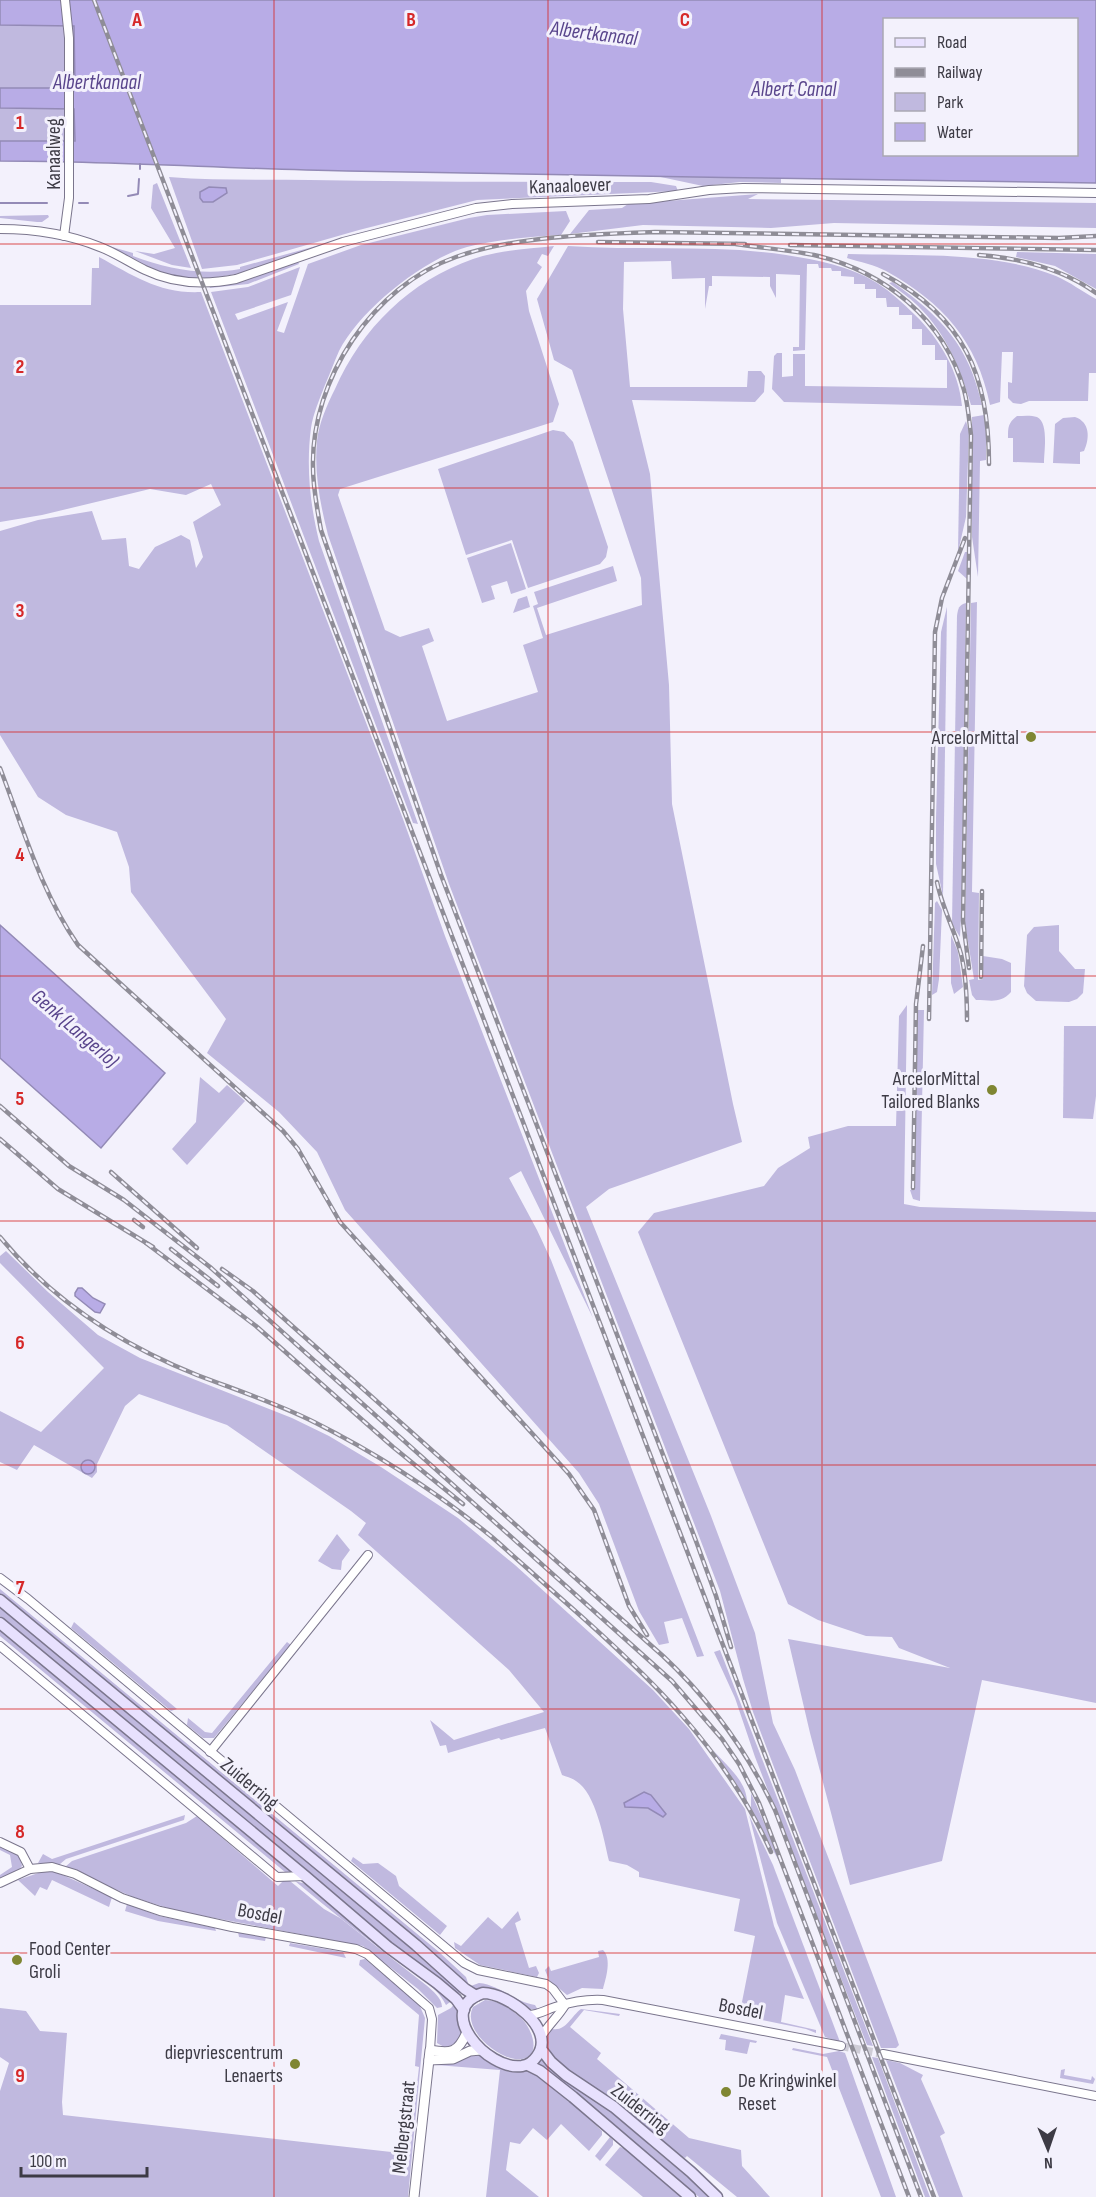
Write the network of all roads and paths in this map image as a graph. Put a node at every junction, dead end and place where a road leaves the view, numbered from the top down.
1 (65, 0) edge
2 (1096, 193) edge
3 (0, 229) edge
4 (64, 236) junction
5 (368, 1554) dead end
6 (0, 1578) edge
7 (0, 1600) edge
8 (0, 1623) edge
9 (0, 1646) edge
10 (210, 1752) junction
11 (0, 1842) edge
12 (30, 1869) junction
13 (305, 1876) junction
14 (0, 1883) edge
15 (476, 1996) junction
16 (565, 2005) junction
17 (464, 2010) junction
18 (528, 2014) junction
19 (467, 2032) junction
20 (541, 2037) junction
21 (841, 2046) tunnel mouth
22 (541, 2049) junction
23 (481, 2050) junction
24 (883, 2054) tunnel mouth
25 (429, 2055) junction
26 (528, 2065) junction
27 (1096, 2096) edge
28 (414, 2197) edge
29 (690, 2197) edge
30 (717, 2197) edge

1 - 4 street, Kanaalweg
2 - 4 street, Kanaaloever
3 - 4 street, Kanaaloever
5 - 10 street, Zuiderring
6 - 10 street, Zuiderring
7 - 15 main road, Zuiderring
8 - 13 main road, Zuiderring
9 - 13 street
10 - 16 street, Zuiderring
11 - 12 street
12 - 14 street
12 - 25 street, Bosdel
13 - 17 main road, Zuiderring
15 - 17 main road
15 - 18 main road
16 - 18 street, Bosdel
16 - 20 street
16 - 21 street, Bosdel
17 - 19 main road
18 - 20 main road
19 - 23 main road, Zuiderring
19 - 25 street
20 - 22 main road
22 - 26 main road
22 - 30 main road, Zuiderring
23 - 25 street
23 - 26 main road, Zuiderring
24 - 27 street
25 - 28 street, Melbergstraat
26 - 29 main road, Zuiderring

